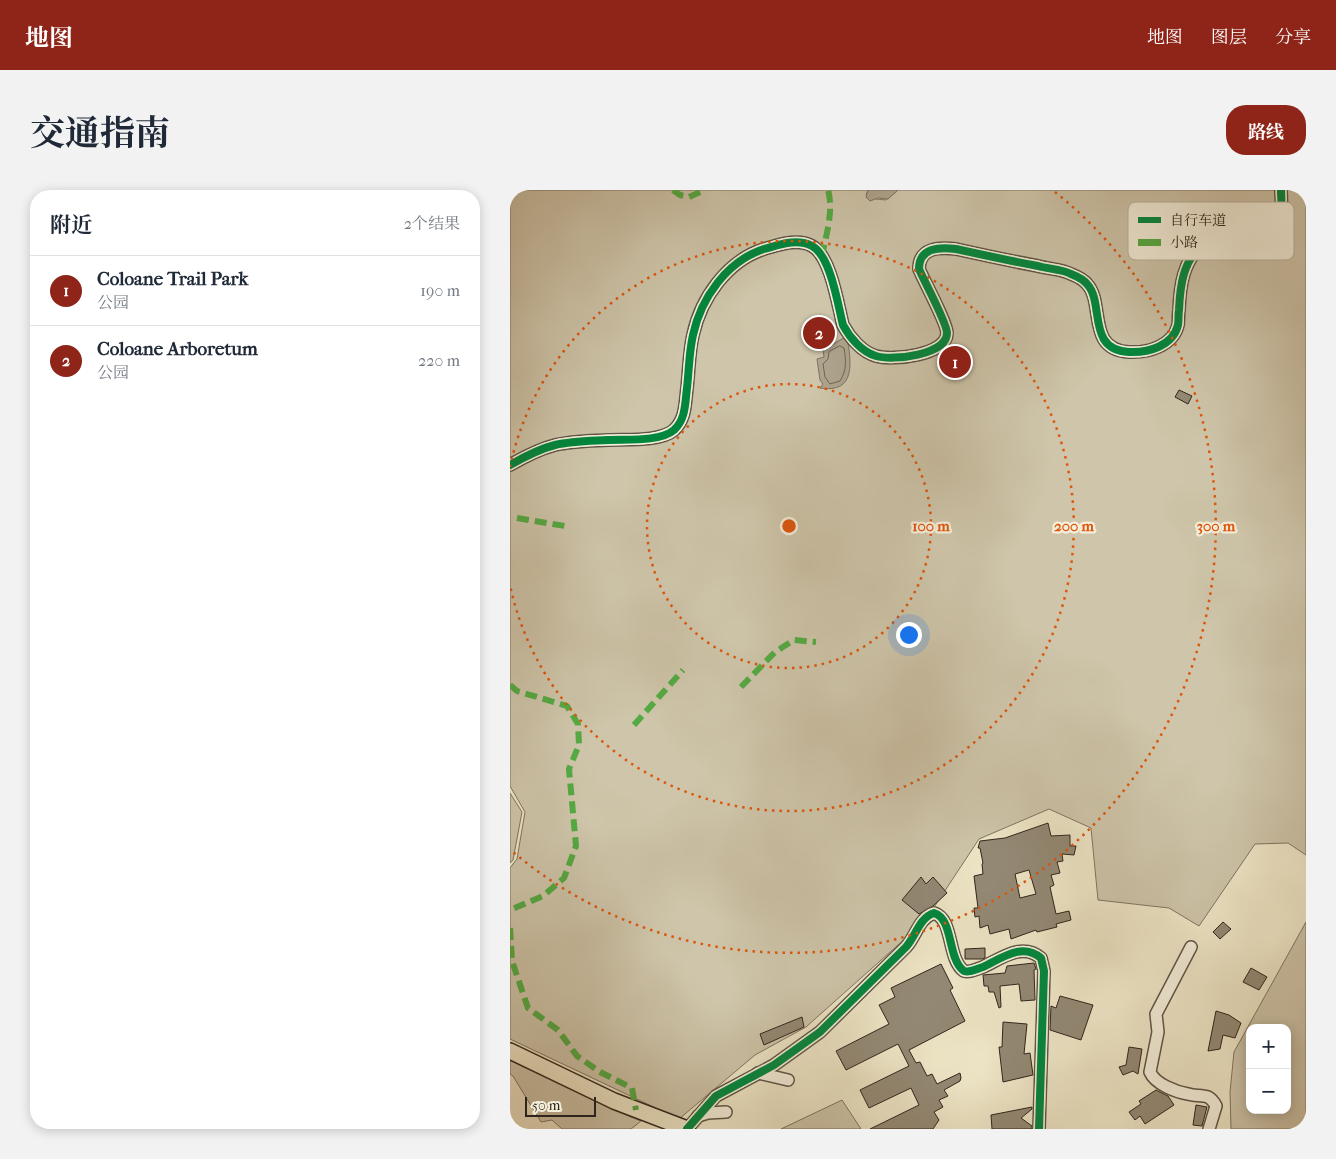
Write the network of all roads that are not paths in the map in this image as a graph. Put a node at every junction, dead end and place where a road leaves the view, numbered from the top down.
1 (1190, 260) edge
2 (510, 465) edge
3 (1192, 947) dead end
4 (510, 1051) edge
5 (758, 1073) junction
6 (788, 1080) dead end
7 (726, 1112) dead end
8 (698, 1116) junction
9 (687, 1129) edge
10 (1039, 1129) edge
11 (1209, 1129) edge

1 - 2 street
3 - 11 street
4 - 9 main road
5 - 6 street
5 - 8 street
5 - 10 street
7 - 8 street
8 - 9 street

